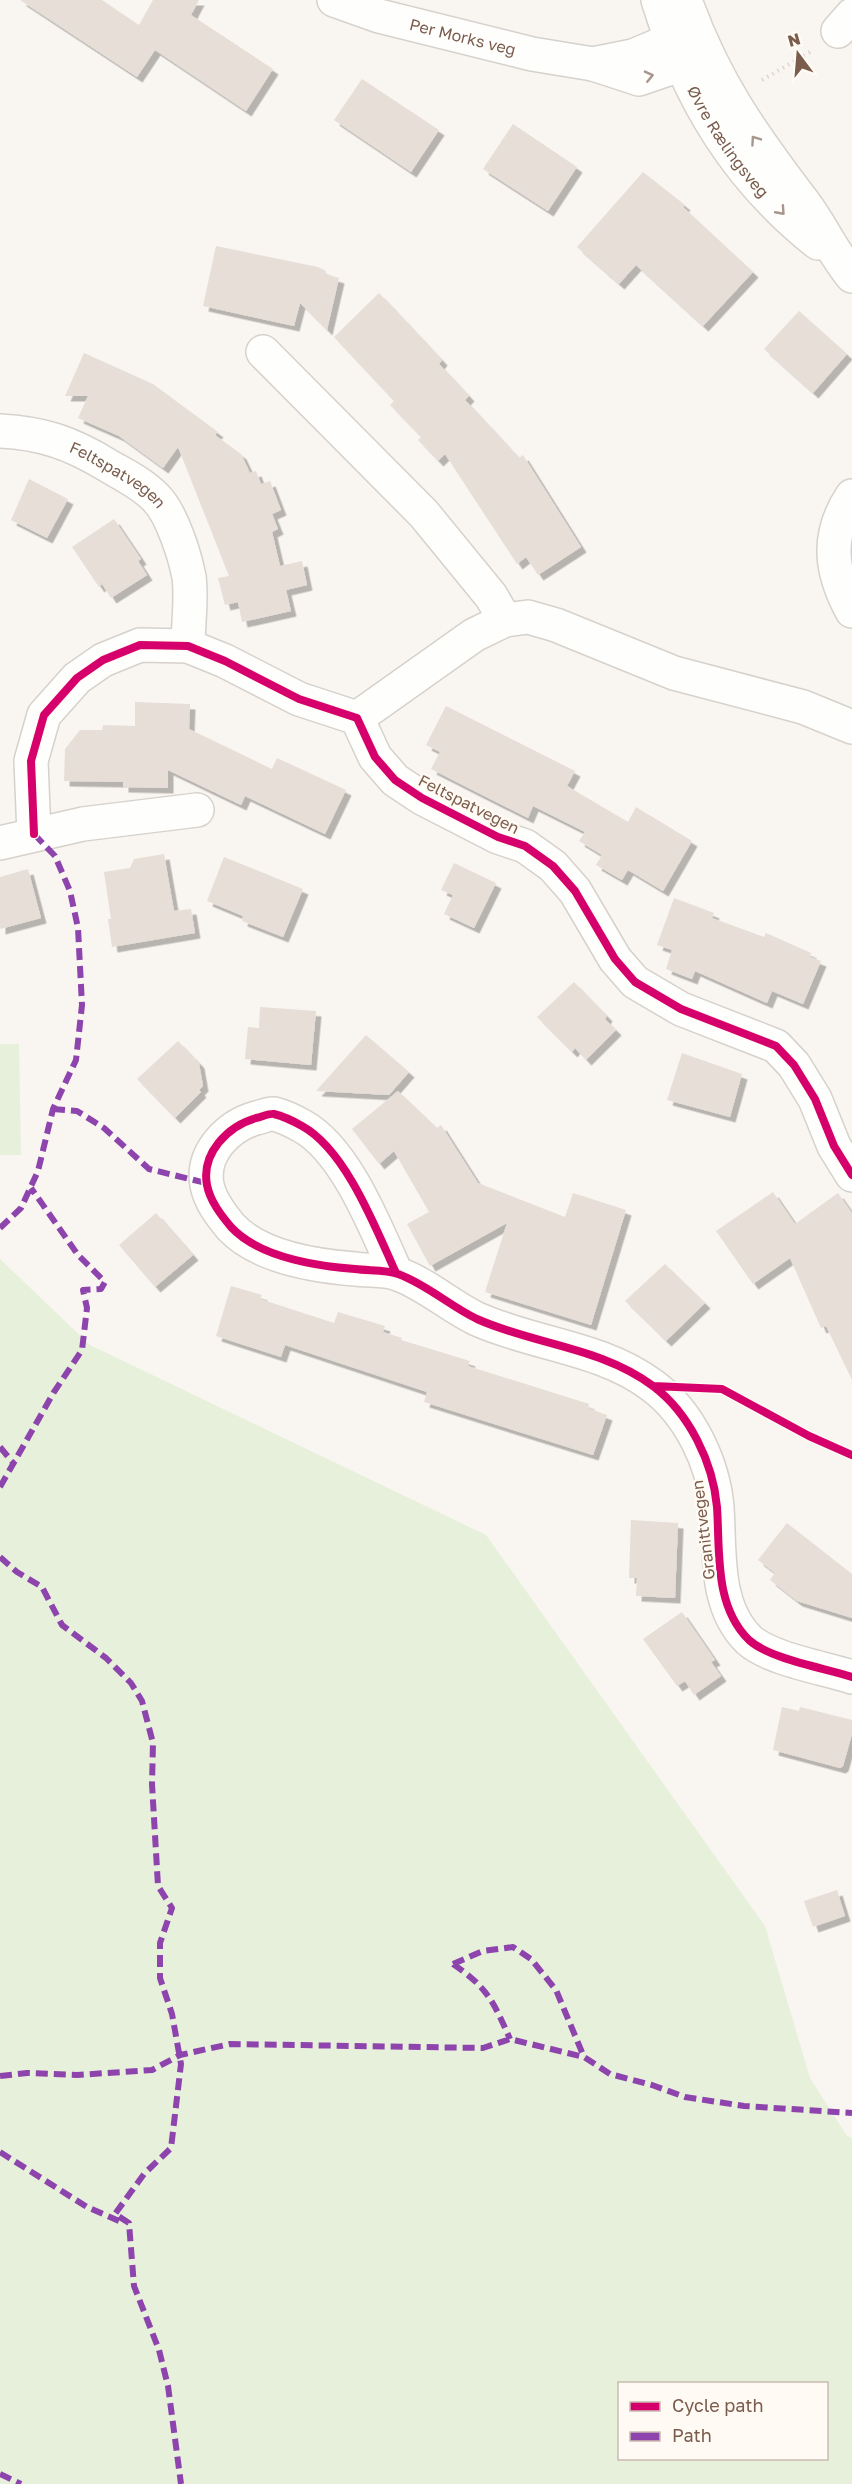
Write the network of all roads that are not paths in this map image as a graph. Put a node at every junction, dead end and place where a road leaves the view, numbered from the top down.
1 (334, 0) edge
2 (658, 0) edge
3 (685, 0) edge
4 (685, 50) junction
5 (844, 266) edge
6 (263, 351) dead end
7 (0, 431) edge
8 (852, 496) edge
9 (852, 611) edge
10 (505, 620) junction
11 (188, 646) junction
12 (357, 718) junction
13 (852, 727) edge
14 (197, 810) dead end
15 (34, 834) junction
16 (0, 843) edge
17 (852, 1175) edge
18 (396, 1273) junction
19 (852, 1677) edge

1 - 4 street, Per Morks veg
2 - 4 street, Øvre Rælingsveg
3 - 4 street, Øvre Rælingsveg
4 - 5 street, Øvre Rælingsveg
6 - 10 street
7 - 11 street, Feltspatvegen
8 - 9 street
10 - 12 street
10 - 13 street
11 - 12 street
11 - 15 street
12 - 17 street, Feltspatvegen
14 - 15 street
15 - 16 street
18 - 18 street, Granittvegen
18 - 19 street, Granittvegen

